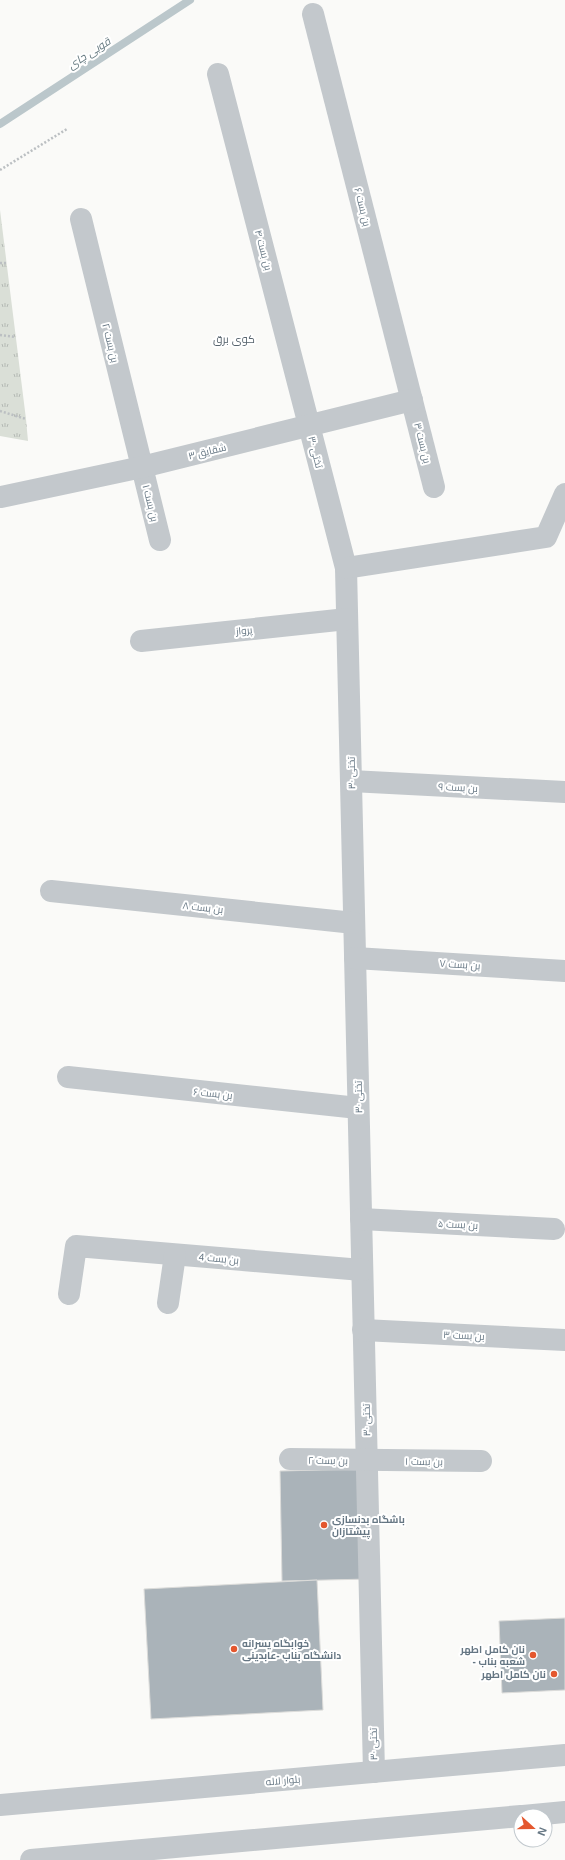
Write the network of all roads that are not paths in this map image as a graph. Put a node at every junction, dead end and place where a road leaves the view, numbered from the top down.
1 (313, 14) dead end
2 (218, 74) dead end
3 (81, 219) dead end
4 (412, 400) junction
5 (309, 426) junction
6 (142, 467) junction
7 (434, 487) dead end
8 (565, 494) edge
9 (0, 498) edge
10 (160, 540) dead end
11 (346, 568) junction
12 (347, 619) junction
13 (141, 641) dead end
14 (351, 781) junction
15 (565, 792) edge
16 (51, 891) dead end
17 (354, 923) junction
18 (355, 958) junction
19 (565, 971) edge
20 (68, 1077) dead end
21 (358, 1108) junction
22 (361, 1219) junction
23 (554, 1229) dead end
24 (175, 1255) junction
25 (362, 1270) junction
26 (69, 1294) dead end
27 (168, 1303) dead end
28 (363, 1330) junction
29 (565, 1340) edge
30 (290, 1459) dead end
31 (366, 1460) junction
32 (481, 1461) dead end
33 (565, 1755) edge
34 (374, 1772) junction
35 (0, 1805) edge
36 (565, 1812) edge
37 (553, 1813) edge
38 (513, 1817) edge
39 (31, 1860) edge

1 - 4 street, بن بست ۶
2 - 5 street, بن بست ۴
3 - 6 street, بن بست ۲
4 - 5 street, شقایق ۳
4 - 7 street, بن بست ۳
5 - 6 street, شقایق ۳
5 - 11 street, تختی ۳۰
6 - 9 street, شقایق ۳
6 - 10 street, بن بست ۱
8 - 11 street
11 - 12 street, تختی ۳۰
12 - 13 street, پرواز
12 - 14 street, تختی ۳۰
14 - 15 street, بن بست ۹
14 - 17 street, تختی ۳۰
16 - 17 street, بن بست ۸
17 - 18 street, تختی ۳۰
18 - 19 street, بن بست ۷
18 - 21 street, تختی ۳۰
20 - 21 street, بن بست ۶
21 - 22 street, تختی ۳۰
22 - 23 street, بن بست ۵
22 - 25 street, تختی ۳۰
24 - 25 street, بن بست 4
24 - 26 street, بن بست 4
24 - 27 street
25 - 28 street, تختی ۳۰
28 - 29 street, بن بست ۳
28 - 31 street, تختی ۳۰
30 - 31 street, بن بست ۲
31 - 32 street, بن بست ۱
31 - 34 street, تختی ۳۰
33 - 34 street, بلوار لاله
34 - 35 street, بلوار لاله
36 - 37 street
38 - 39 street

